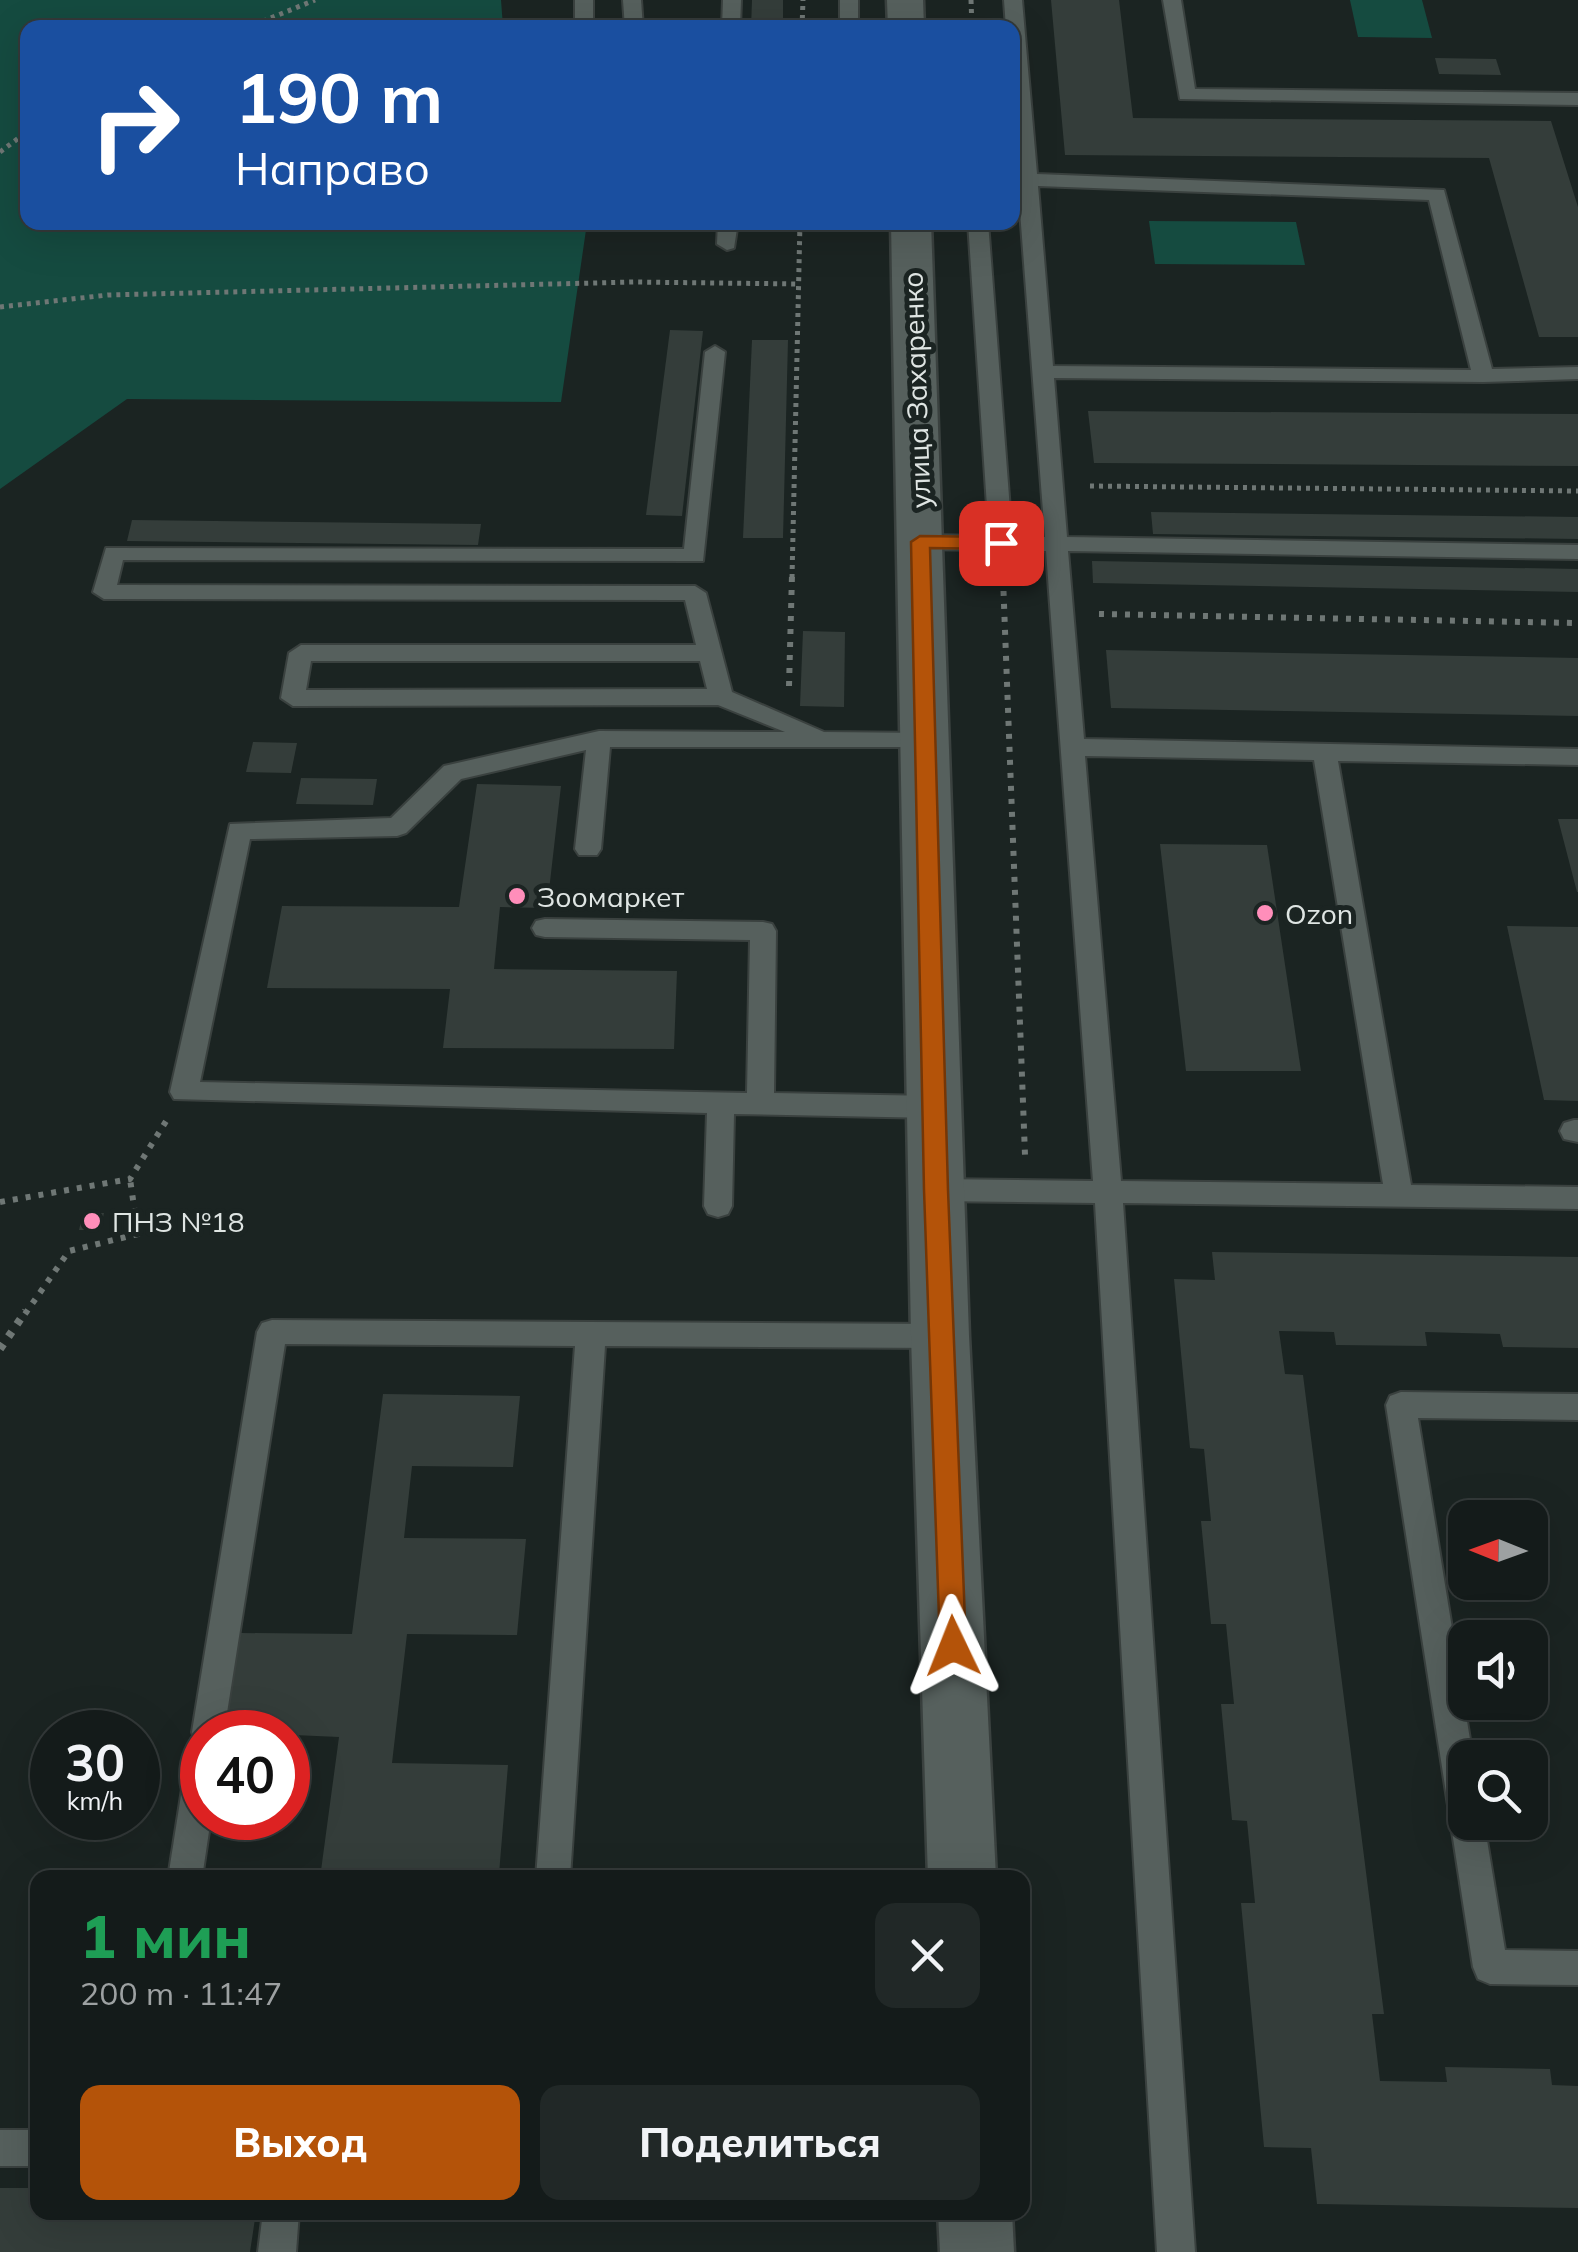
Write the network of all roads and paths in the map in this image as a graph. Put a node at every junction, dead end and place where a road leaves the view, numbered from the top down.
1 (315, 0) edge
2 (1172, 0) edge
3 (266, 20) edge
4 (1578, 99) edge
5 (1020, 180) edge
6 (728, 230) edge
7 (800, 230) edge
8 (911, 230) edge
9 (979, 230) edge
10 (727, 244) dead end
11 (800, 284) junction
12 (0, 307) edge
13 (715, 352) dead end
14 (1042, 372) junction
15 (1578, 372) edge
16 (1482, 376) junction
17 (1053, 485) junction
18 (1578, 490) edge
19 (920, 542) junction
20 (1001, 543) junction
21 (1058, 543) junction
22 (1578, 552) edge
23 (695, 556) junction
24 (695, 593) junction
25 (1063, 613) junction
26 (1578, 622) edge
27 (710, 653) junction
28 (788, 687) dead end
29 (721, 696) junction
30 (599, 739) junction
31 (829, 740) junction
32 (925, 741) junction
33 (1073, 747) junction
34 (1325, 754) junction
35 (1578, 757) edge
36 (588, 850) dead end
37 (545, 928) dead end
38 (184, 1092) junction
39 (721, 1105) junction
40 (760, 1106) junction
41 (934, 1107) junction
42 (130, 1179) junction
43 (936, 1190) junction
44 (1027, 1191) junction
45 (1108, 1192) junction
46 (1399, 1196) junction
47 (1578, 1198) edge
48 (0, 1202) edge
49 (718, 1206) dead end
50 (592, 1334) junction
51 (940, 1336) junction
52 (0, 1348) edge
53 (1578, 1407) edge
54 (212, 1710) edge
55 (1454, 1740) edge
56 (192, 1840) edge
57 (1469, 1840) edge
58 (187, 1870) edge
59 (554, 1870) edge
60 (962, 1870) edge
61 (1578, 1968) edge
62 (0, 2148) edge
63 (30, 2148) edge
64 (280, 2220) edge
65 (976, 2220) edge
66 (277, 2252) edge
67 (977, 2252) edge
68 (1176, 2252) edge

1 - 3 path
2 - 4 lane
5 - 14 lane
5 - 16 lane
6 - 10 lane
7 - 11 path
8 - 19 street, улица Захаренко
9 - 20 lane
11 - 12 path
11 - 28 path
13 - 23 lane
14 - 16 lane
14 - 17 lane
15 - 16 lane
17 - 18 path
17 - 21 lane
19 - 20 lane
19 - 32 street, улица Захаренко
20 - 21 lane
20 - 44 path
21 - 22 lane
21 - 25 lane
23 - 24 lane
23 - 24 lane
24 - 27 lane
25 - 26 path
25 - 33 lane
27 - 29 lane
27 - 29 lane
29 - 31 lane
30 - 31 lane
30 - 36 lane
30 - 38 lane
31 - 32 lane
32 - 41 street, улица Захаренко
33 - 34 lane
33 - 45 lane
34 - 35 lane
34 - 46 lane
37 - 40 lane
38 - 39 lane
38 - 42 path
39 - 40 lane
39 - 49 lane
40 - 41 lane
41 - 43 street, улица Захаренко
42 - 48 path
42 - 52 path
43 - 44 lane
43 - 51 street, улица Захаренко
44 - 45 lane
45 - 46 lane
45 - 68 lane
46 - 47 lane
50 - 51 lane
50 - 54 lane
50 - 59 lane
51 - 60 street, улица Захаренко
53 - 55 lane
56 - 58 lane
57 - 61 lane
62 - 63 lane
64 - 66 lane
65 - 67 street

